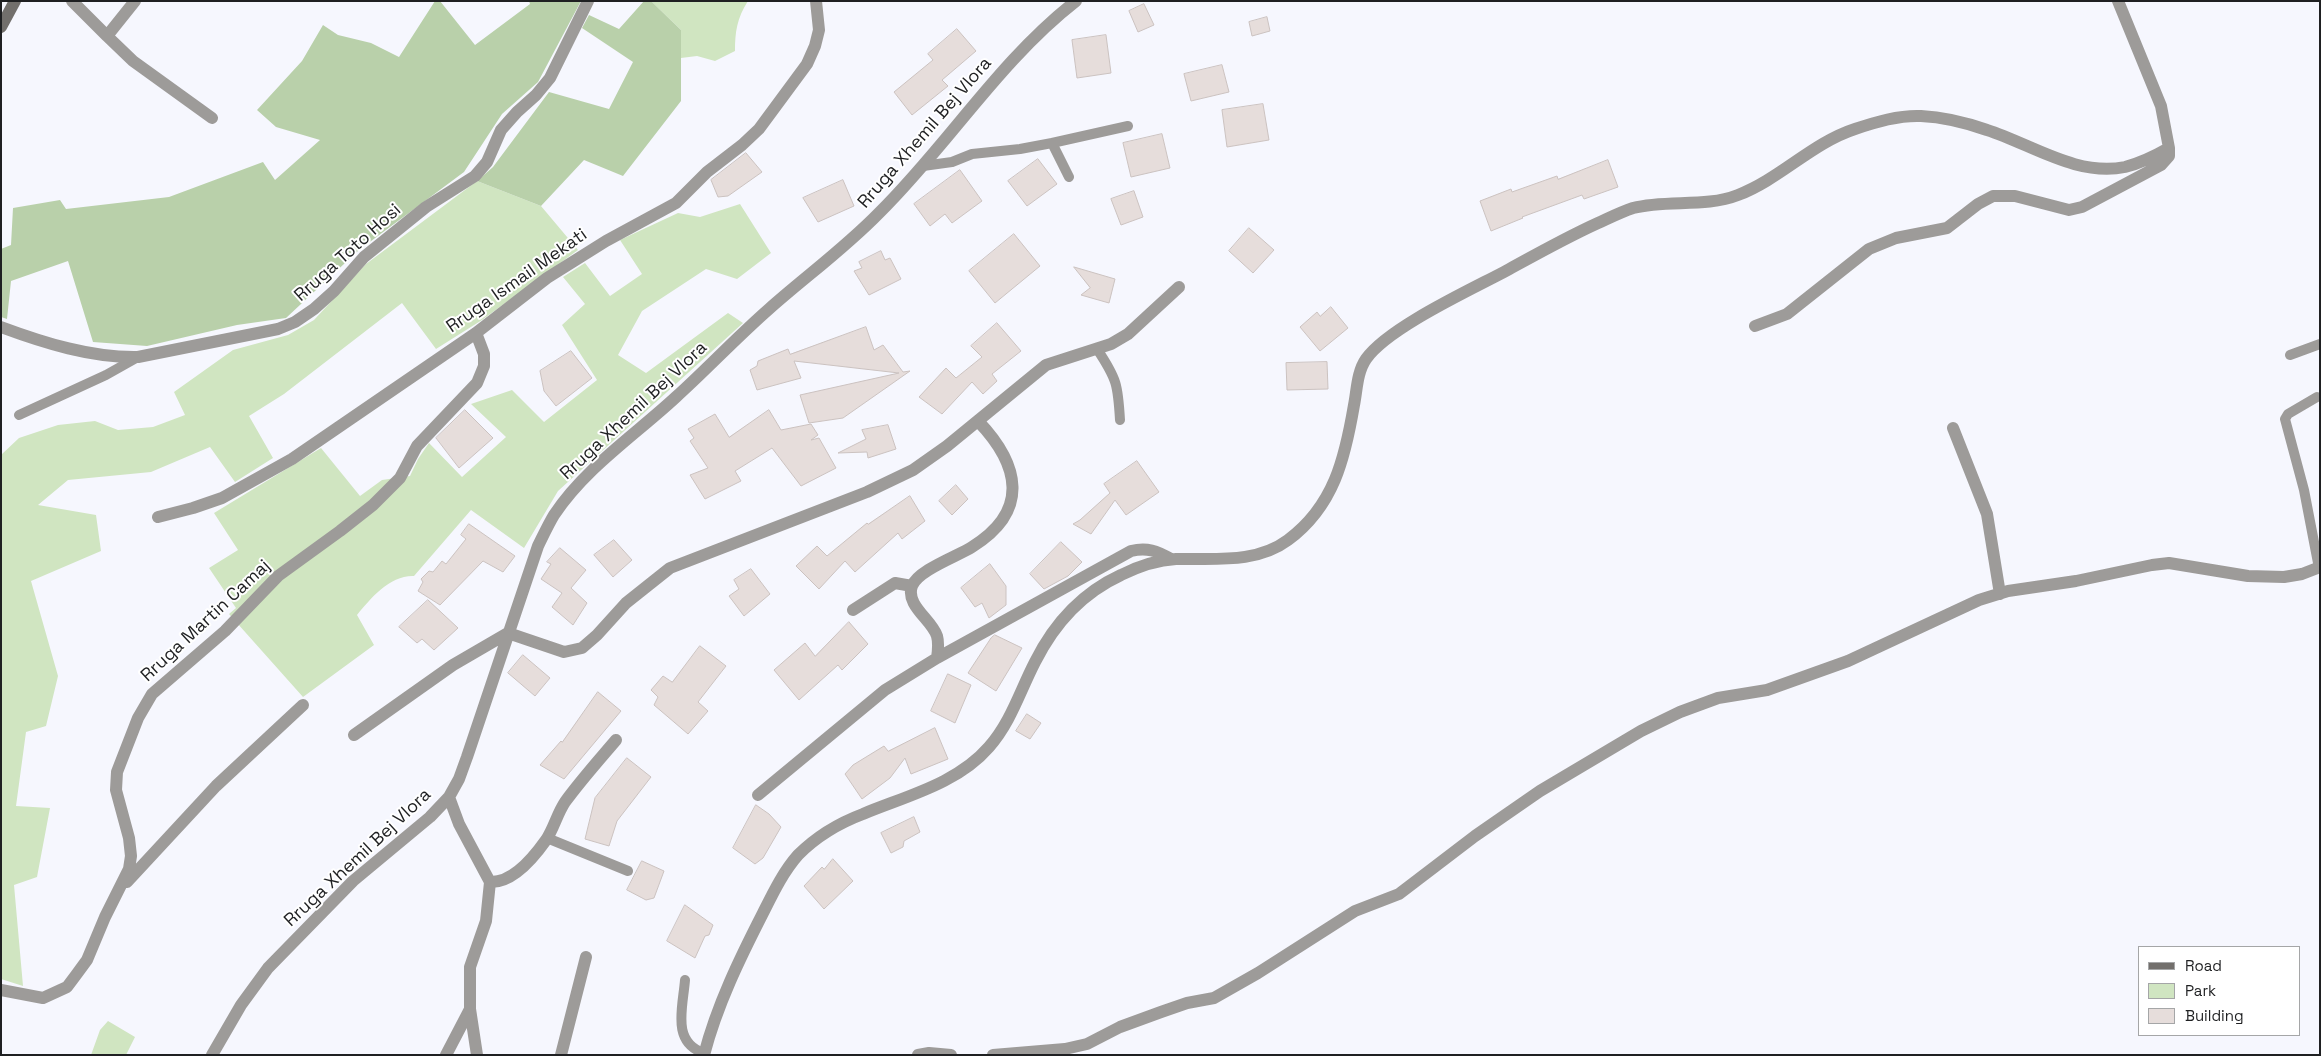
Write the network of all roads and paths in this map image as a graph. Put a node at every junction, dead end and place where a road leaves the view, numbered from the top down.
1 (15, 1) edge
2 (72, 1) edge
3 (135, 1) edge
4 (588, 1) edge
5 (816, 1) edge
6 (1076, 1) edge
7 (2118, 1) edge
8 (1, 27) edge
9 (107, 36) junction
10 (212, 118) dead end
11 (1128, 126) dead end
12 (1052, 143) junction
13 (2169, 148) junction
14 (923, 166) junction
15 (1069, 177) dead end
16 (1179, 287) dead end
17 (1755, 326) dead end
18 (1, 327) edge
19 (476, 332) junction
20 (2320, 344) edge
21 (1097, 349) junction
22 (2290, 355) dead end
23 (138, 358) junction
24 (2317, 397) dead end
25 (19, 414) dead end
26 (1120, 420) dead end
27 (978, 421) junction
28 (1953, 428) dead end
29 (158, 517) dead end
30 (1171, 559) junction
31 (2319, 568) edge
32 (912, 586) junction
33 (2000, 594) junction
34 (853, 610) dead end
35 (508, 633) junction
36 (937, 658) junction
37 (303, 705) dead end
38 (354, 735) dead end
39 (616, 740) dead end
40 (758, 795) dead end
41 (449, 797) junction
42 (547, 838) junction
43 (628, 871) dead end
44 (490, 882) junction
45 (116, 894) junction
46 (586, 957) dead end
47 (686, 980) dead end
48 (1, 990) edge
49 (470, 1009) junction
50 (1068, 1052) edge
51 (704, 1054) edge
52 (212, 1055) edge
53 (446, 1055) edge
54 (477, 1055) edge
55 (561, 1055) edge
56 (918, 1055) edge
57 (951, 1055) edge
58 (993, 1055) edge

1 - 8 main road
2 - 9 street
3 - 9 street
4 - 23 street, Rruga Toto Hosi
5 - 19 street, Rruga Ismail Mekati
6 - 14 street, Rruga Xhemil Bej Vlora
7 - 13 street
9 - 10 street
11 - 12 lane
12 - 14 lane
12 - 15 lane
13 - 17 street
13 - 30 street
14 - 35 street, Rruga Xhemil Bej Vlora
16 - 21 street
18 - 23 street, Rruga Toto Hosi
19 - 29 street, Rruga Ismail Mekati
19 - 45 street, Rruga Martin Camaj
20 - 22 lane
21 - 26 lane
21 - 27 street
23 - 25 lane
24 - 31 lane
27 - 32 street
27 - 35 street
28 - 33 street
30 - 36 street
30 - 51 street
31 - 33 street
32 - 34 street
32 - 36 street
33 - 50 street
35 - 38 street
35 - 41 street, Rruga Xhemil Bej Vlora
36 - 40 street
37 - 45 street
39 - 42 street
41 - 44 street
41 - 52 street, Rruga Xhemil Bej Vlora
42 - 43 lane
42 - 44 street
44 - 49 street
45 - 48 street, Rruga Martin Camaj
46 - 55 street
47 - 51 lane
49 - 53 street
49 - 54 street
50 - 58 street
56 - 57 street

